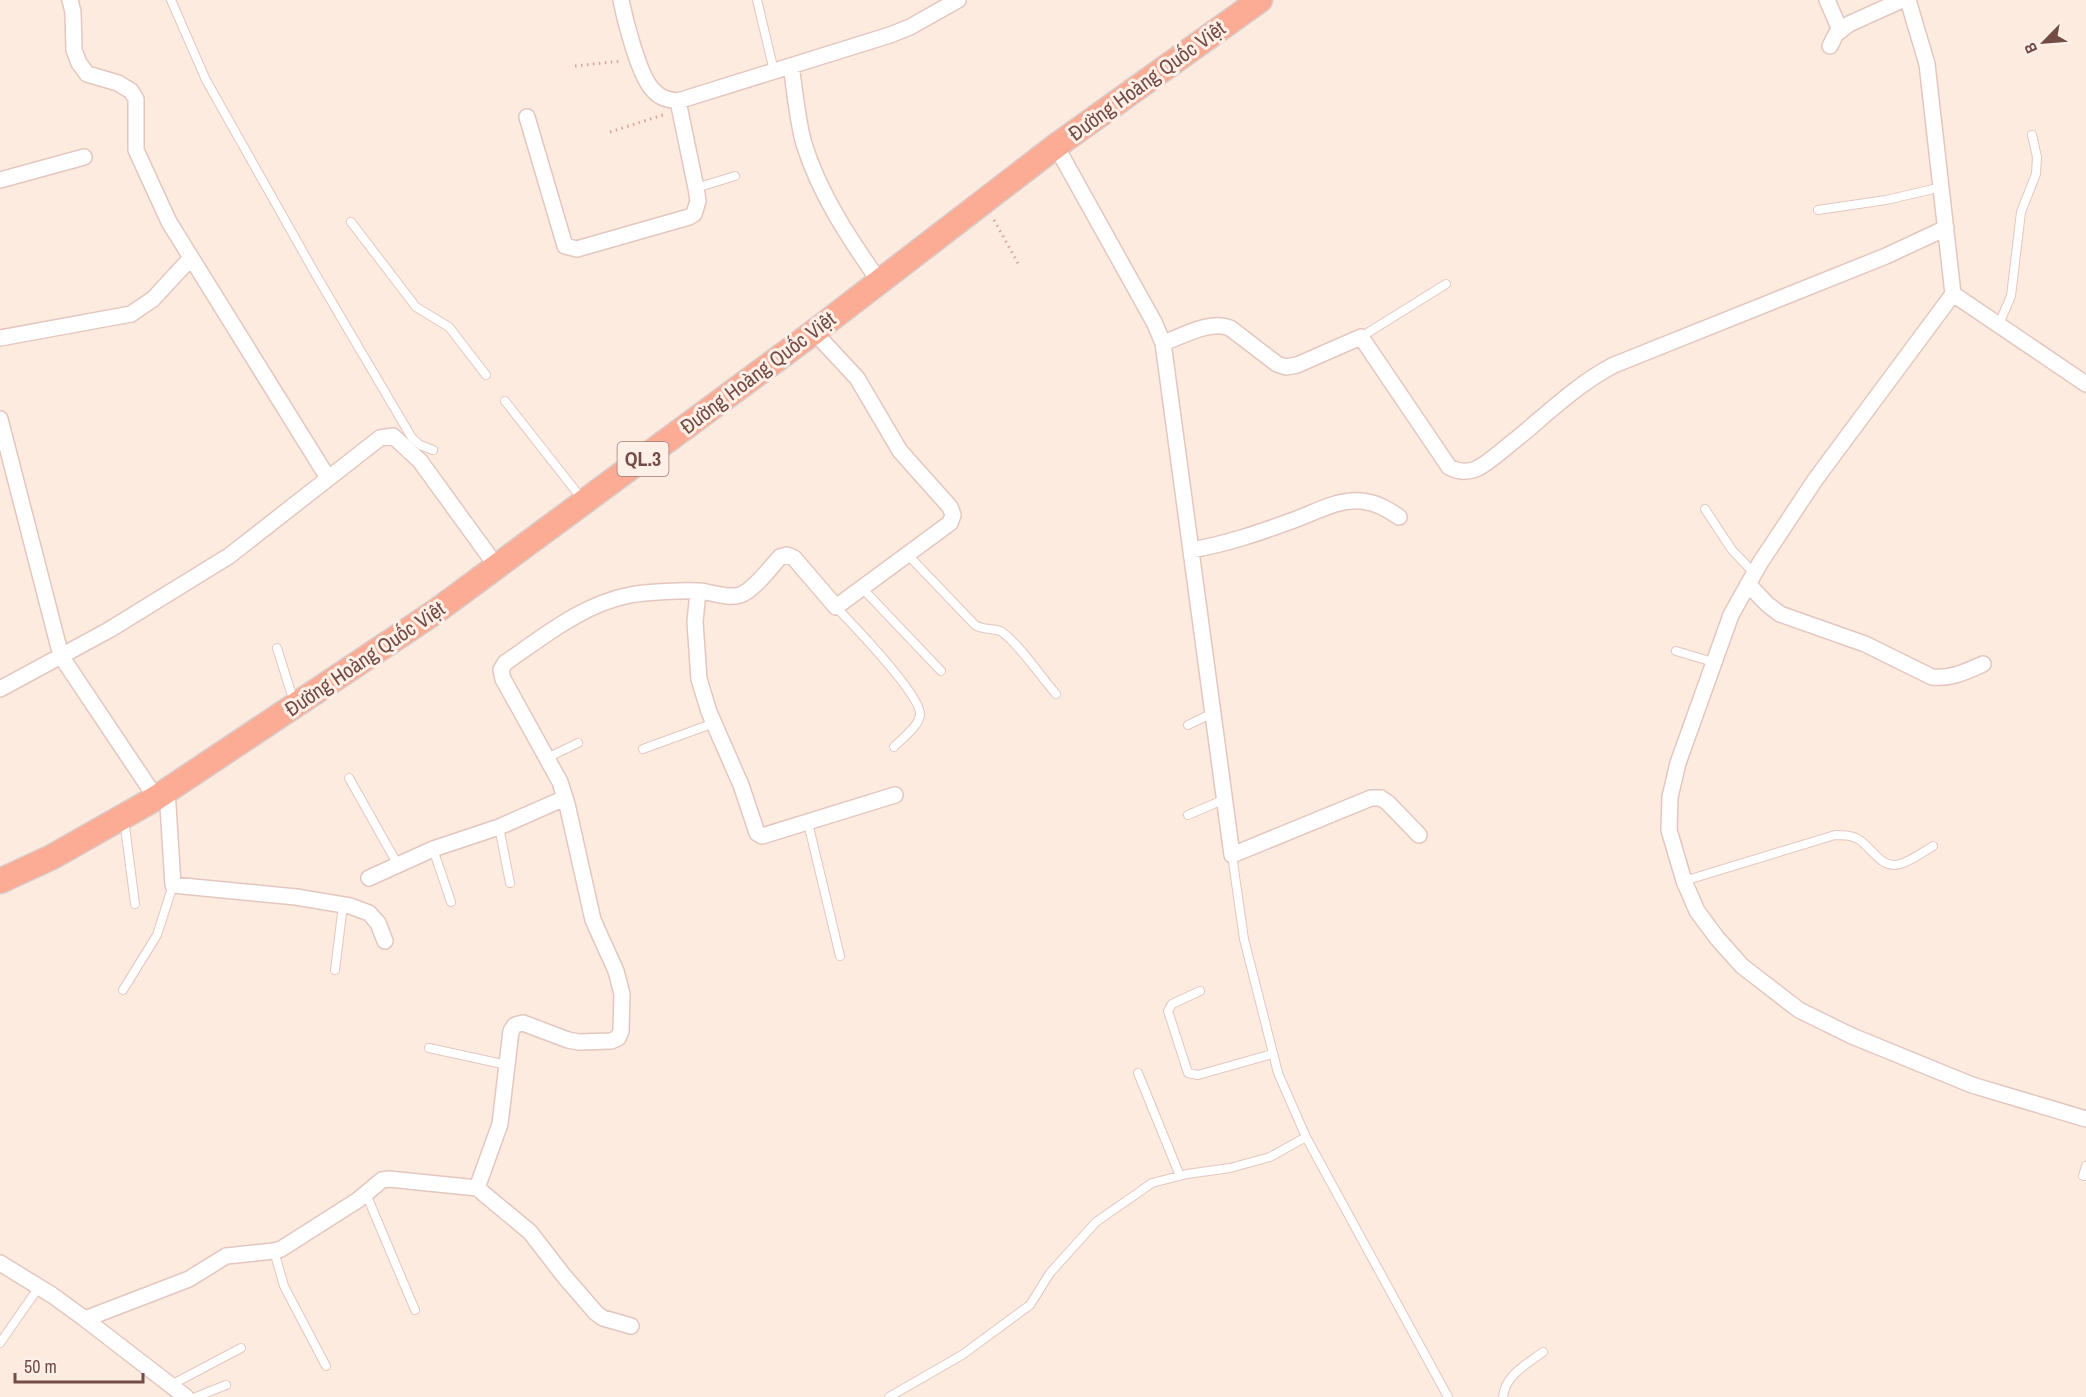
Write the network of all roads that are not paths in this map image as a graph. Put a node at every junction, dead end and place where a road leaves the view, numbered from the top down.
1 (70, 0) edge
2 (171, 0) edge
3 (621, 0) edge
4 (757, 0) edge
5 (958, 0) edge
6 (1260, 0) edge
7 (1827, 0) edge
8 (1902, 0) edge
9 (1908, 0) edge
10 (1840, 30) junction
11 (1830, 46) dead end
12 (791, 66) junction
13 (774, 71) junction
14 (679, 106) junction
15 (527, 117) dead end
16 (2032, 135) dead end
17 (1056, 146) junction
18 (84, 157) dead end
19 (735, 176) dead end
20 (0, 180) edge
21 (1942, 187) junction
22 (696, 188) junction
23 (1818, 210) dead end
24 (351, 222) dead end
25 (1946, 228) junction
26 (191, 258) junction
27 (879, 281) junction
28 (1446, 284) dead end
29 (1953, 294) junction
30 (1999, 324) junction
31 (813, 332) junction
32 (1361, 337) junction
33 (0, 338) edge
34 (1163, 344) junction
35 (486, 375) dead end
36 (2086, 384) edge
37 (505, 401) dead end
38 (0, 419) edge
39 (3, 442) edge
40 (433, 450) dead end
41 (328, 478) junction
42 (585, 502) junction
43 (1705, 509) dead end
44 (1399, 516) dead end
45 (1191, 550) junction
46 (908, 554) junction
47 (497, 567) junction
48 (1751, 579) junction
49 (862, 588) junction
50 (698, 591) junction
51 (836, 608) junction
52 (277, 648) dead end
53 (1676, 651) dead end
54 (60, 656) junction
55 (1713, 662) junction
56 (1983, 664) dead end
57 (941, 671) dead end
58 (0, 689) edge
59 (1056, 694) dead end
60 (296, 706) junction
61 (1213, 713) junction
62 (714, 723) junction
63 (1188, 725) dead end
64 (578, 743) dead end
65 (894, 747) dead end
66 (643, 749) dead end
67 (547, 758) junction
68 (349, 778) dead end
69 (161, 794) junction
70 (896, 795) dead end
71 (565, 798) junction
72 (1225, 799) junction
73 (1188, 815) dead end
74 (123, 816) junction
75 (807, 823) junction
76 (499, 827) junction
77 (1419, 835) dead end
78 (1933, 846) dead end
79 (433, 849) junction
80 (1232, 855) junction
81 (398, 865) junction
82 (369, 879) dead end
83 (0, 881) edge
84 (1684, 881) junction
85 (510, 883) dead end
86 (173, 885) junction
87 (451, 902) dead end
88 (135, 904) dead end
89 (344, 905) junction
90 (385, 941) dead end
91 (840, 956) dead end
92 (335, 970) dead end
93 (123, 990) dead end
94 (1200, 991) dead end
95 (429, 1048) dead end
96 (1272, 1054) junction
97 (507, 1065) junction
98 (1138, 1073) dead end
99 (2086, 1119) edge
100 (1306, 1137) junction
101 (2086, 1166) edge
102 (1180, 1176) junction
103 (2084, 1176) dead end
104 (477, 1188) junction
105 (366, 1194) junction
106 (274, 1251) junction
107 (0, 1263) edge
108 (36, 1292) junction
109 (415, 1310) dead end
110 (85, 1318) junction
111 (631, 1326) dead end
112 (0, 1343) edge
113 (241, 1348) dead end
114 (1543, 1352) dead end
115 (326, 1366) dead end
116 (171, 1385) junction
117 (226, 1385) dead end
118 (186, 1397) edge
119 (196, 1397) edge
120 (889, 1397) edge
121 (1448, 1397) edge
122 (1503, 1397) edge

1 - 26 street
2 - 40 lane
3 - 14 street
4 - 13 lane
5 - 12 street
6 - 17 highway, Đường Hoàng Quốc Việt / QL.3
7 - 10 street
8 - 10 street
9 - 21 street
10 - 11 street
12 - 13 street
12 - 27 street
13 - 14 street
14 - 22 street
15 - 22 street
16 - 30 lane
17 - 27 highway, Đường Hoàng Quốc Việt / QL.3
17 - 34 street
18 - 20 street
19 - 22 lane
21 - 23 lane
21 - 25 street
24 - 35 lane
25 - 29 street
25 - 32 street
26 - 33 street
26 - 41 street
27 - 31 highway, Đường Hoàng Quốc Việt / QL.3
28 - 32 lane
29 - 30 street
29 - 48 street
30 - 36 street
31 - 42 highway, Đường Hoàng Quốc Việt / QL.3
31 - 46 street
32 - 34 street
34 - 45 street
37 - 42 lane
38 - 39 street
39 - 54 street
41 - 47 street
41 - 54 street
42 - 47 highway, Đường Hoàng Quốc Việt / QL.3
43 - 48 lane
44 - 45 street
45 - 61 street
46 - 49 street
46 - 59 lane
47 - 60 highway, Đường Hoàng Quốc Việt / QL.3
48 - 55 street
48 - 56 street
49 - 51 street
49 - 57 lane
50 - 51 street
50 - 62 street
50 - 67 street
51 - 65 lane
52 - 60 lane
53 - 55 lane
54 - 58 street
54 - 69 street
55 - 84 street
60 - 69 highway, Đường Hoàng Quốc Việt / QL.3
61 - 63 lane
61 - 72 street
62 - 66 lane
62 - 75 street
64 - 67 lane
67 - 71 street
68 - 81 lane
69 - 74 highway, Đường Hoàng Quốc Việt / QL.3
69 - 86 street
70 - 75 street
71 - 76 street
71 - 97 street
72 - 73 lane
72 - 80 street
74 - 83 highway, Đường Hoàng Quốc Việt / QL.3
74 - 88 lane
75 - 91 lane
76 - 79 street
76 - 85 lane
77 - 80 street
78 - 84 lane
79 - 81 street
79 - 87 lane
80 - 96 lane
81 - 82 street
84 - 99 street
86 - 89 street
86 - 93 lane
89 - 90 street
89 - 92 lane
94 - 96 lane
95 - 97 lane
96 - 100 lane
97 - 104 street
98 - 102 lane
100 - 102 lane
100 - 121 lane
101 - 103 lane
102 - 120 lane
104 - 105 street
104 - 111 street
105 - 106 street
105 - 109 lane
106 - 110 street
106 - 115 lane
107 - 108 street
108 - 110 street
108 - 112 lane
110 - 116 street
113 - 116 lane
114 - 122 lane
116 - 118 street
117 - 119 lane

